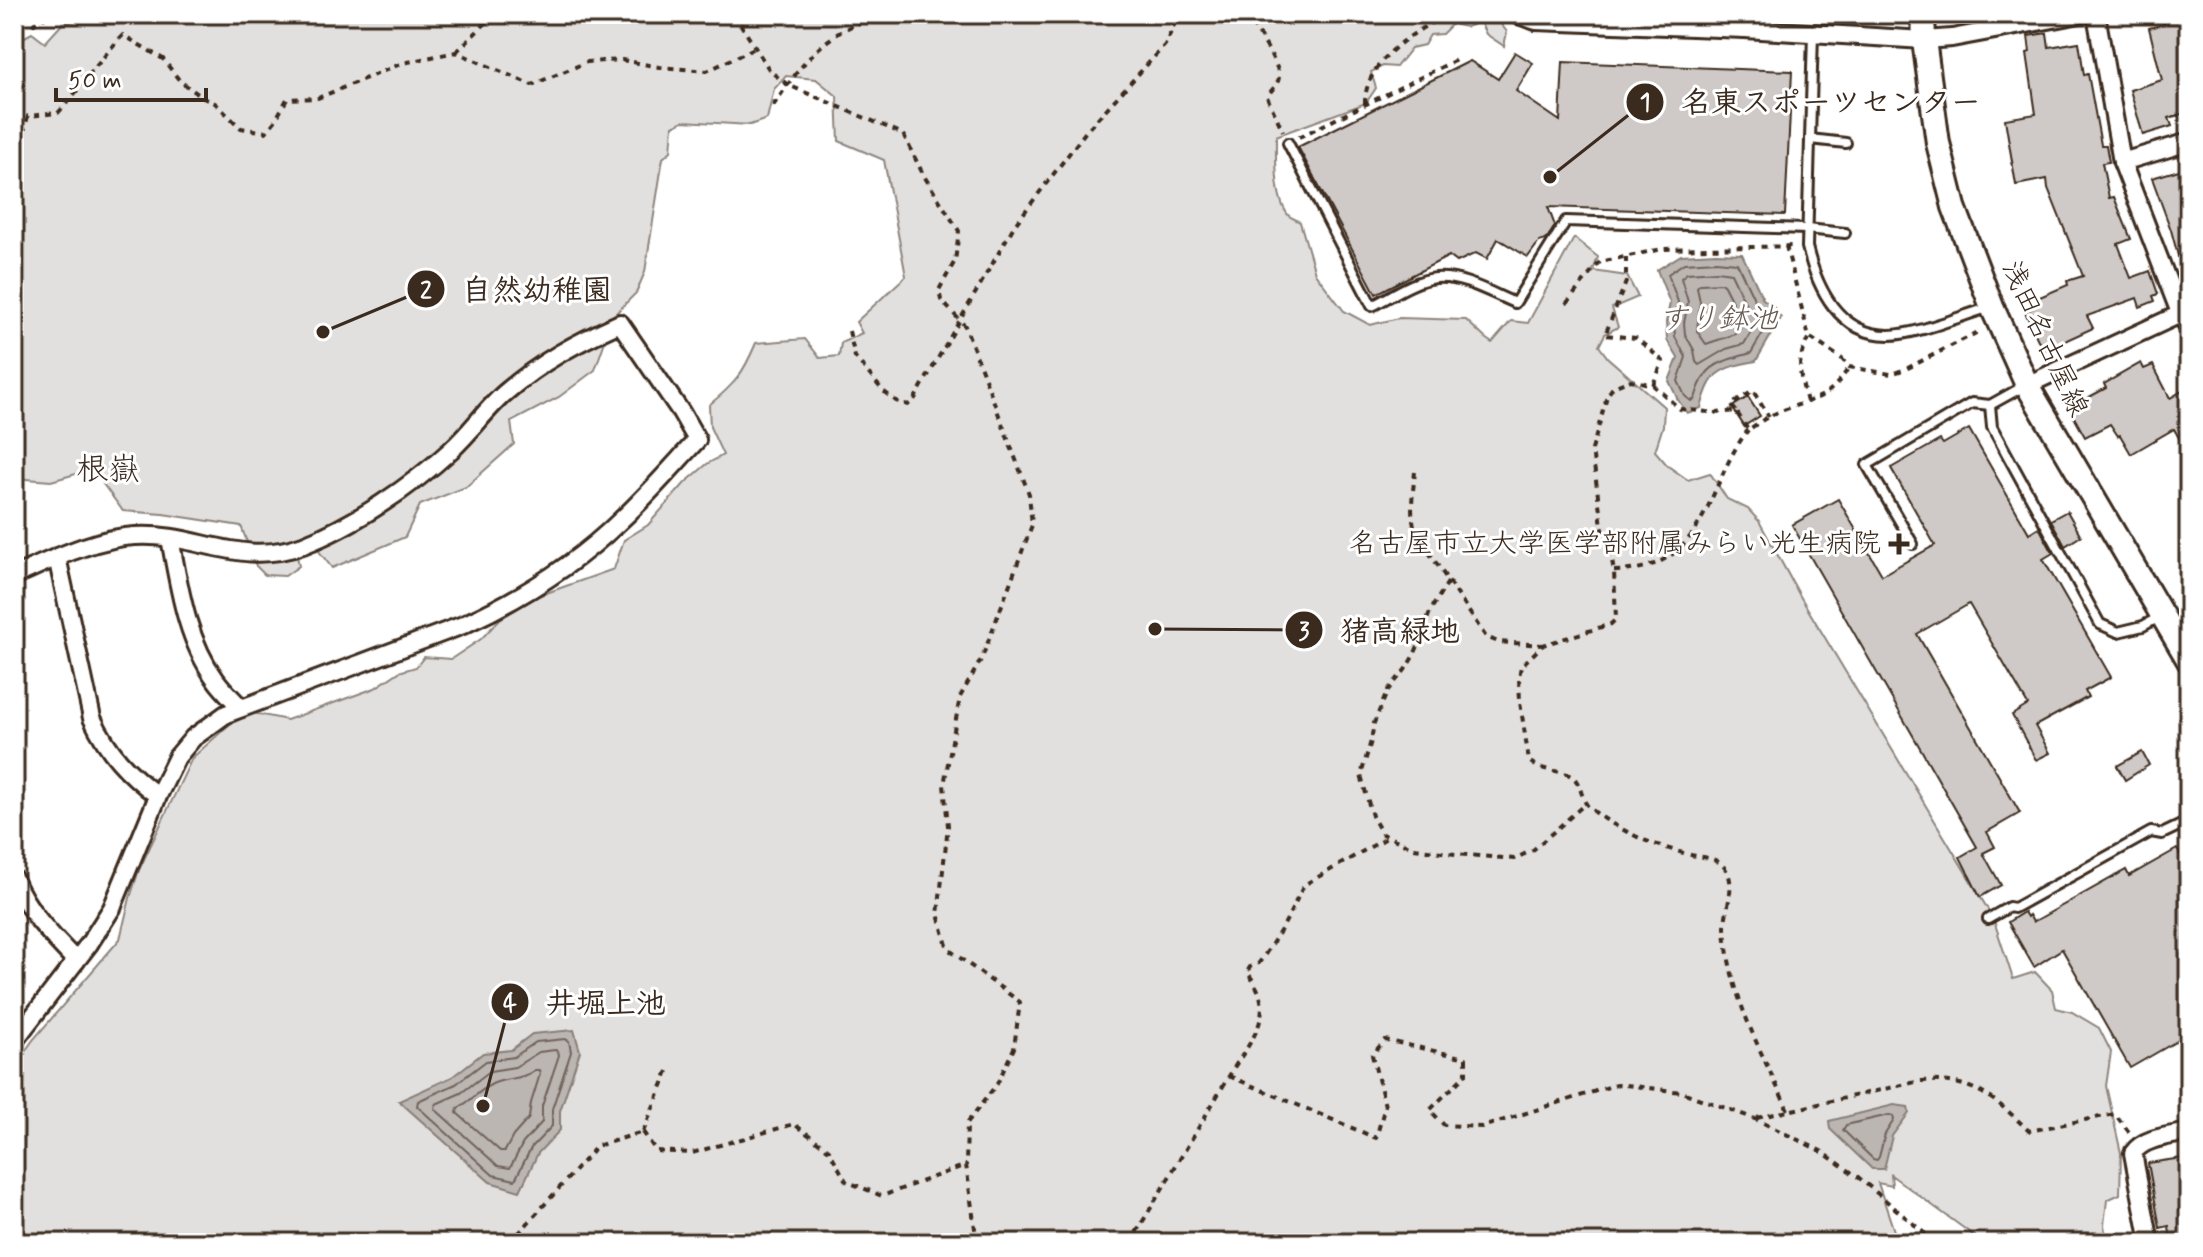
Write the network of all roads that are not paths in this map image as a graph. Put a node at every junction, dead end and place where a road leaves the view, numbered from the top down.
1 (1516, 14) edge
2 (1923, 14) edge
3 (2080, 14) edge
4 (2096, 14) edge
5 (1746, 22) edge
6 (1813, 33) junction
7 (1924, 40) junction
8 (1810, 139) junction
9 (2189, 142) edge
10 (1288, 143) road end
11 (1846, 143) dead end
12 (2122, 162) junction
13 (1807, 229) junction
14 (1845, 233) dead end
15 (1992, 307) junction
16 (2184, 311) edge
17 (2189, 328) edge
18 (2027, 385) junction
19 (1990, 405) junction
20 (170, 538) junction
21 (1913, 544) dead end
22 (57, 557) junction
23 (14, 576) edge
24 (2162, 616) junction
25 (2189, 661) edge
26 (241, 708) junction
27 (158, 796) junction
28 (2189, 832) edge
29 (14, 879) edge
30 (1988, 919) dead end
31 (76, 961) junction
32 (14, 1041) edge
33 (2189, 1132) edge
34 (2150, 1243) edge

1 - 5 street
2 - 7 main road, 浅田名古屋線
3 - 7 street
4 - 12 street
5 - 6 street
6 - 7 street
6 - 8 lane
7 - 15 main road, 浅田名古屋線
8 - 11 lane
8 - 13 lane
9 - 12 street
10 - 13 lane
12 - 16 street
13 - 14 lane
13 - 15 lane
15 - 18 main road, 浅田名古屋線
16 - 17 street
16 - 18 street
18 - 19 lane
18 - 24 main road, 浅田名古屋線
19 - 21 lane
19 - 24 lane
20 - 22 street
20 - 26 street
20 - 26 street
22 - 23 street
22 - 27 street
24 - 25 main road, 浅田名古屋線
26 - 27 street
27 - 31 street
28 - 30 lane
29 - 31 street
31 - 32 street
33 - 34 street

